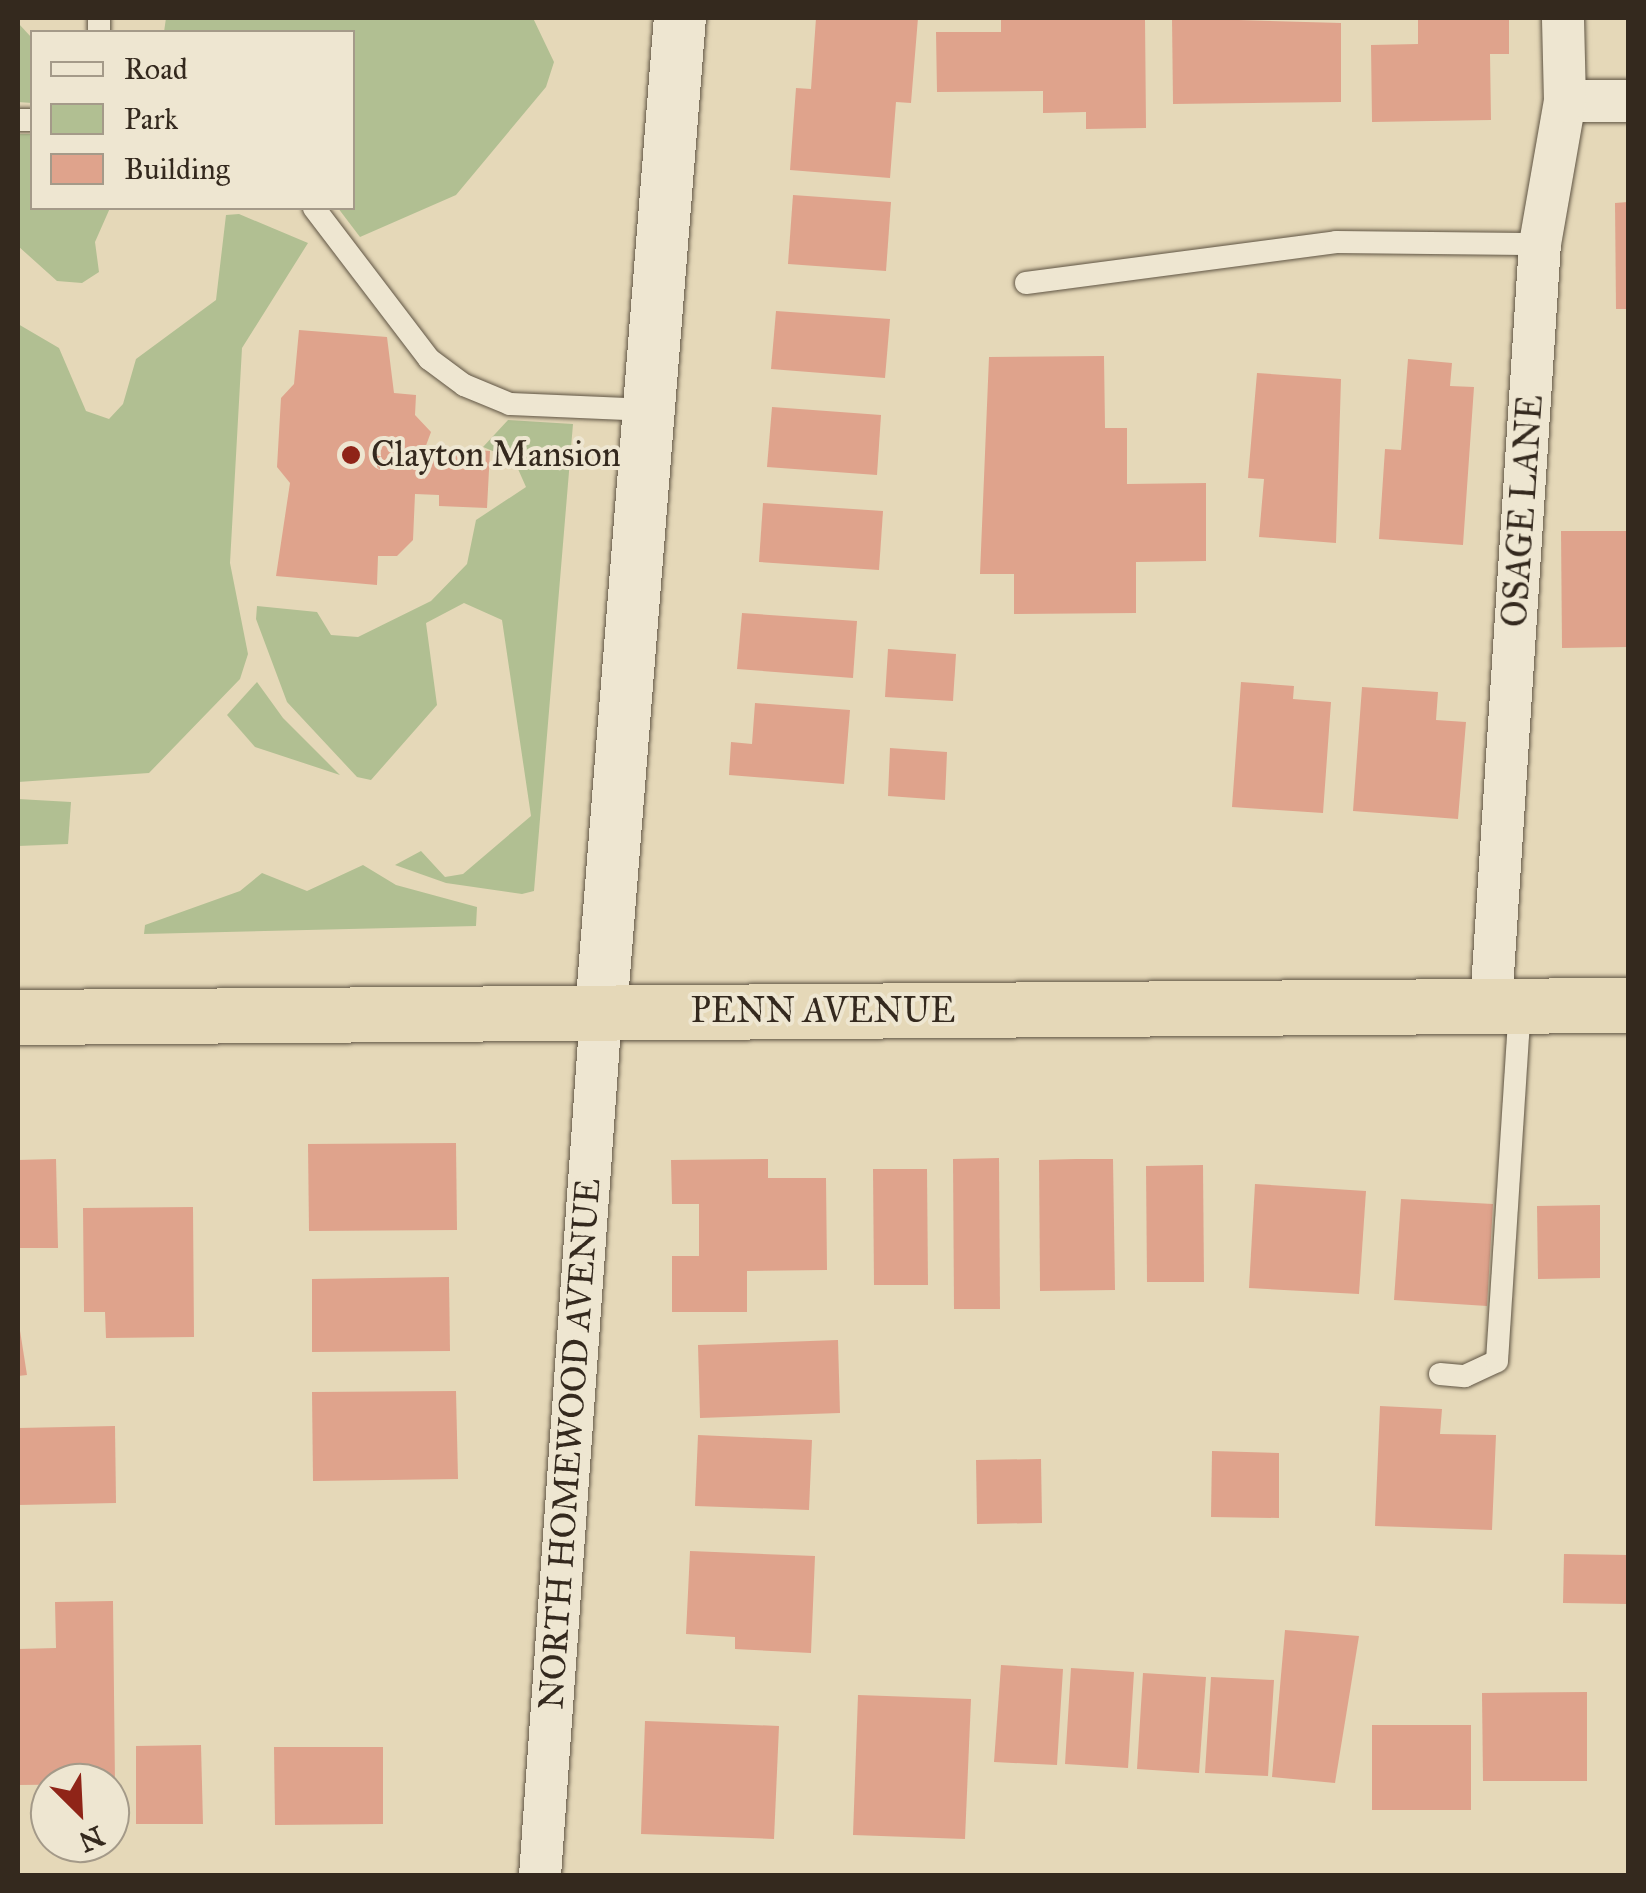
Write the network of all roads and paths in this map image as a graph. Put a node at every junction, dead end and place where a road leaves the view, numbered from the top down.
1 (680, 18) edge
2 (1563, 18) edge
3 (1565, 101) junction
4 (1628, 101) edge
5 (316, 210) edge
6 (1540, 244) junction
7 (1026, 283) dead end
8 (650, 410) junction
9 (1628, 1004) edge
10 (1506, 1005) junction
11 (601, 1012) junction
12 (18, 1017) edge
13 (1440, 1374) dead end
14 (540, 1876) edge

1 - 8 street
2 - 3 street, OSAGE LANE
3 - 4 street
3 - 6 street, OSAGE LANE
5 - 8 lane
6 - 7 lane
6 - 10 street, OSAGE LANE
8 - 11 street
9 - 10 highway, PENN AVENUE
10 - 11 highway, PENN AVENUE
10 - 13 lane
11 - 12 highway, PENN AVENUE
11 - 14 street, NORTH HOMEWOOD AVENUE

